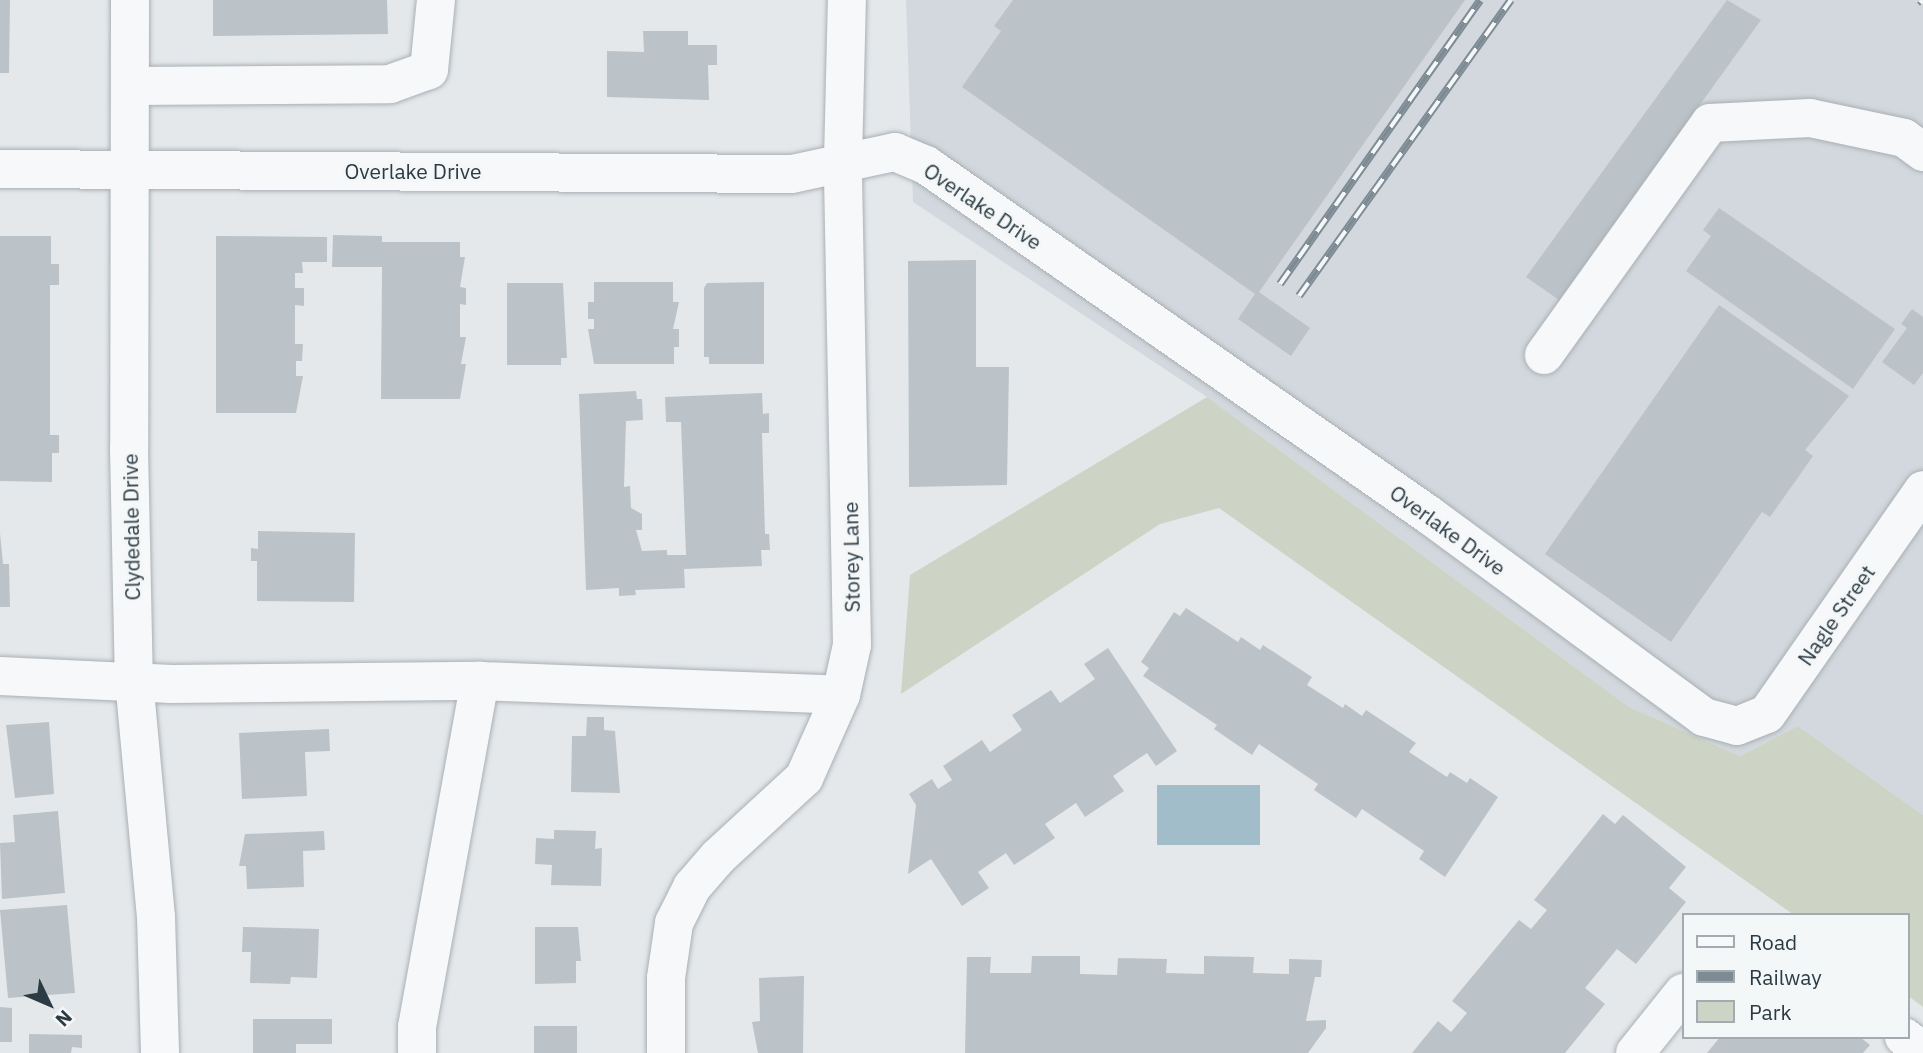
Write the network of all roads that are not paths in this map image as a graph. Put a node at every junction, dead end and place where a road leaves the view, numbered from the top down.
1 (130, 0) edge
2 (436, 0) edge
3 (847, 0) edge
4 (130, 86) junction
5 (1923, 152) edge
6 (844, 160) junction
7 (0, 169) edge
8 (129, 169) junction
9 (1544, 355) dead end
10 (1923, 490) edge
11 (0, 676) edge
12 (134, 680) junction
13 (480, 681) junction
14 (841, 695) junction
15 (1737, 726) joint
16 (1682, 994) edge
17 (1907, 1039) edge
18 (1923, 1051) edge
19 (160, 1053) edge
20 (417, 1053) edge
21 (666, 1053) edge
22 (1635, 1053) edge

1 - 4 street, Clydedale Drive
2 - 4 street
3 - 6 street, Storey Lane
4 - 8 street, Clydedale Drive
5 - 9 street
6 - 8 street, Overlake Drive
6 - 14 street, Storey Lane
6 - 15 street, Overlake Drive
7 - 8 street, Overlake Drive
8 - 12 street, Clydedale Drive
10 - 15 street, Nagle Street
11 - 12 street
12 - 13 street
12 - 19 street, Clydedale Drive
13 - 14 street
13 - 20 street
14 - 21 street, Storey Lane
16 - 22 street
17 - 18 street

